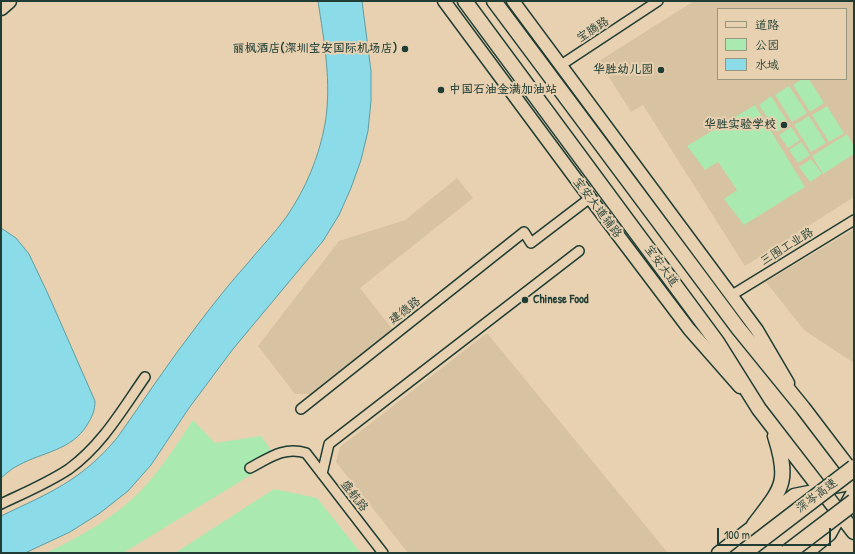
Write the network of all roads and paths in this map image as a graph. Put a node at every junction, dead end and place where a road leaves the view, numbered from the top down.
1 (9, 1) edge
2 (444, 1) edge
3 (465, 1) edge
4 (494, 1) edge
5 (513, 1) edge
6 (658, 1) edge
7 (1, 8) edge
8 (561, 65) junction
9 (590, 198) junction
10 (854, 220) edge
11 (579, 251) dead end
12 (732, 295) junction
13 (144, 377) dead end
14 (803, 408) junction
15 (301, 409) dead end
16 (759, 409) junction
17 (772, 426) junction
18 (250, 468) dead end
19 (854, 468) edge
20 (322, 474) junction
21 (854, 475) edge
22 (854, 483) edge
23 (821, 490) junction
24 (854, 490) edge
25 (854, 502) edge
26 (1, 504) edge
27 (840, 514) junction
28 (754, 526) junction
29 (854, 532) edge
30 (383, 553) edge
31 (718, 553) edge
32 (743, 553) edge
33 (787, 553) edge
34 (807, 553) edge

1 - 7 main road
2 - 9 main road, 宝安大道辅路
3 - 16 main road, 宝安大道
4 - 14 main road, 宝安大道
5 - 8 main road
6 - 8 street, 宝腾路
8 - 12 main road
9 - 15 street, 建德路
9 - 16 main road, 宝安大道辅路
10 - 12 street, 三围工业路
11 - 20 street
12 - 14 main road
13 - 26 street
14 - 21 main road, 宝安大道
16 - 17 main road, 宝安大道
17 - 23 main road, 宝安大道
17 - 28 main road
18 - 20 street, 盛航路
19 - 32 highway, 深岑高速, bridge
20 - 30 street, 盛航路
22 - 23 main road
23 - 27 main road, 宝安大道
23 - 28 main road
24 - 27 main road
25 - 33 highway, bridge
27 - 29 main road, 宝安大道
27 - 34 main road
28 - 31 main road

